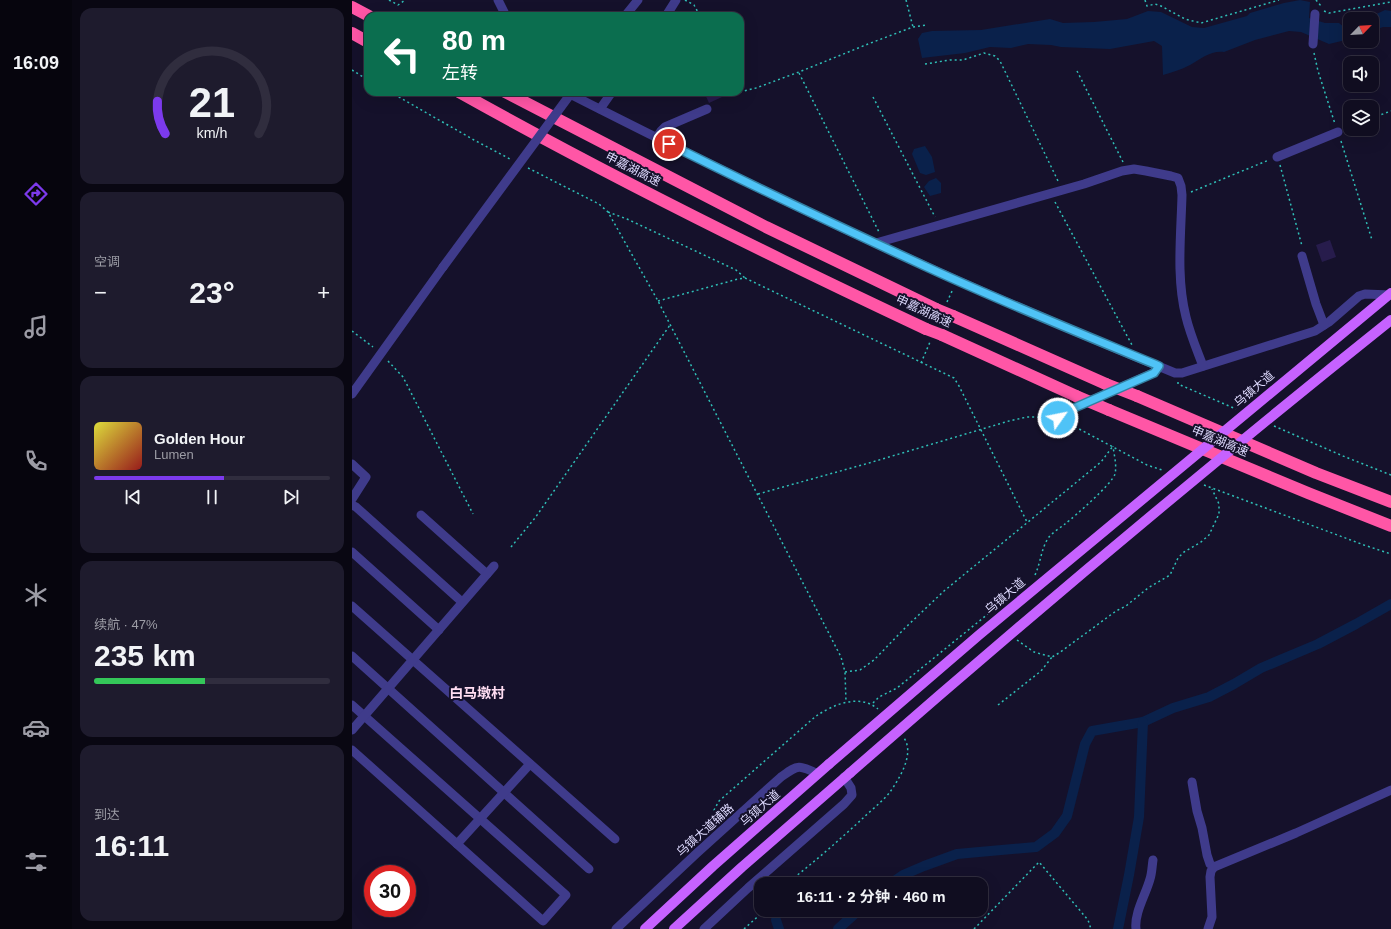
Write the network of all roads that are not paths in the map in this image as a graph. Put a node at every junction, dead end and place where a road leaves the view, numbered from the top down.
1 (498, 0) edge
2 (638, 0) edge
3 (676, 0) edge
4 (352, 7) edge
5 (504, 12) edge
6 (628, 12) edge
7 (668, 12) edge
8 (364, 13) edge
9 (1315, 14) dead end
10 (352, 33) edge
11 (364, 40) edge
12 (1313, 44) road end
13 (466, 96) edge
14 (513, 96) edge
15 (569, 96) edge
16 (574, 96) edge
17 (609, 96) edge
18 (600, 109) junction
19 (706, 109) dead end
20 (1338, 132) road end
21 (657, 138) junction
22 (1277, 157) road end
23 (879, 242) junction
24 (1302, 256) road end
25 (1391, 294) edge
26 (1391, 320) edge
27 (1324, 325) junction
28 (1159, 366) junction
29 (1203, 366) junction
30 (352, 394) edge
31 (1058, 418) road end
32 (352, 464) edge
33 (352, 499) edge
34 (1391, 502) edge
35 (352, 505) edge
36 (421, 515) dead end
37 (1391, 526) edge
38 (352, 552) edge
39 (494, 566) dead end
40 (487, 574) junction
41 (462, 602) junction
42 (352, 606) edge
43 (439, 630) junction
44 (352, 656) edge
45 (413, 660) junction
46 (388, 689) junction
47 (352, 705) edge
48 (364, 716) junction
49 (352, 730) edge
50 (352, 750) edge
51 (530, 764) junction
52 (818, 774) junction
53 (847, 775) junction
54 (1192, 782) dead end
55 (1391, 790) edge
56 (504, 793) junction
57 (480, 818) junction
58 (615, 839) dead end
59 (457, 844) junction
60 (1153, 860) dead end
61 (1214, 867) junction
62 (589, 870) dead end
63 (616, 929) edge
64 (645, 929) edge
65 (674, 929) edge
66 (704, 929) edge
67 (1136, 929) edge
68 (1208, 929) edge

1 - 5 street
2 - 6 street
3 - 7 street
4 - 8 highway
9 - 12 street
10 - 11 highway
13 - 37 highway, 申嘉湖高速, bridge
14 - 34 highway, 申嘉湖高速, bridge
15 - 30 street, bridge
16 - 18 street
17 - 18 street
18 - 21 street
19 - 21 street
20 - 22 street
21 - 23 street
23 - 28 street
23 - 29 street
24 - 27 street
25 - 27 street
25 - 52 main road, 乌镇大道, bridge
26 - 53 main road, bridge
27 - 29 street
28 - 29 street
28 - 31 street
32 - 33 street
35 - 41 street
36 - 40 street
38 - 43 street
39 - 40 street
40 - 41 street
41 - 43 street
42 - 45 street
43 - 45 street
44 - 46 street
45 - 46 street
45 - 51 street
46 - 48 street
46 - 56 street
47 - 48 street
48 - 49 street
48 - 57 street
50 - 59 street
51 - 56 street
51 - 58 street
52 - 63 street, 乌镇大道辅路
52 - 64 main road, 乌镇大道
53 - 65 main road
53 - 66 street
54 - 61 street
55 - 61 street
56 - 57 street
56 - 62 street
57 - 59 street
57 - 59 street
60 - 67 street
61 - 68 street

